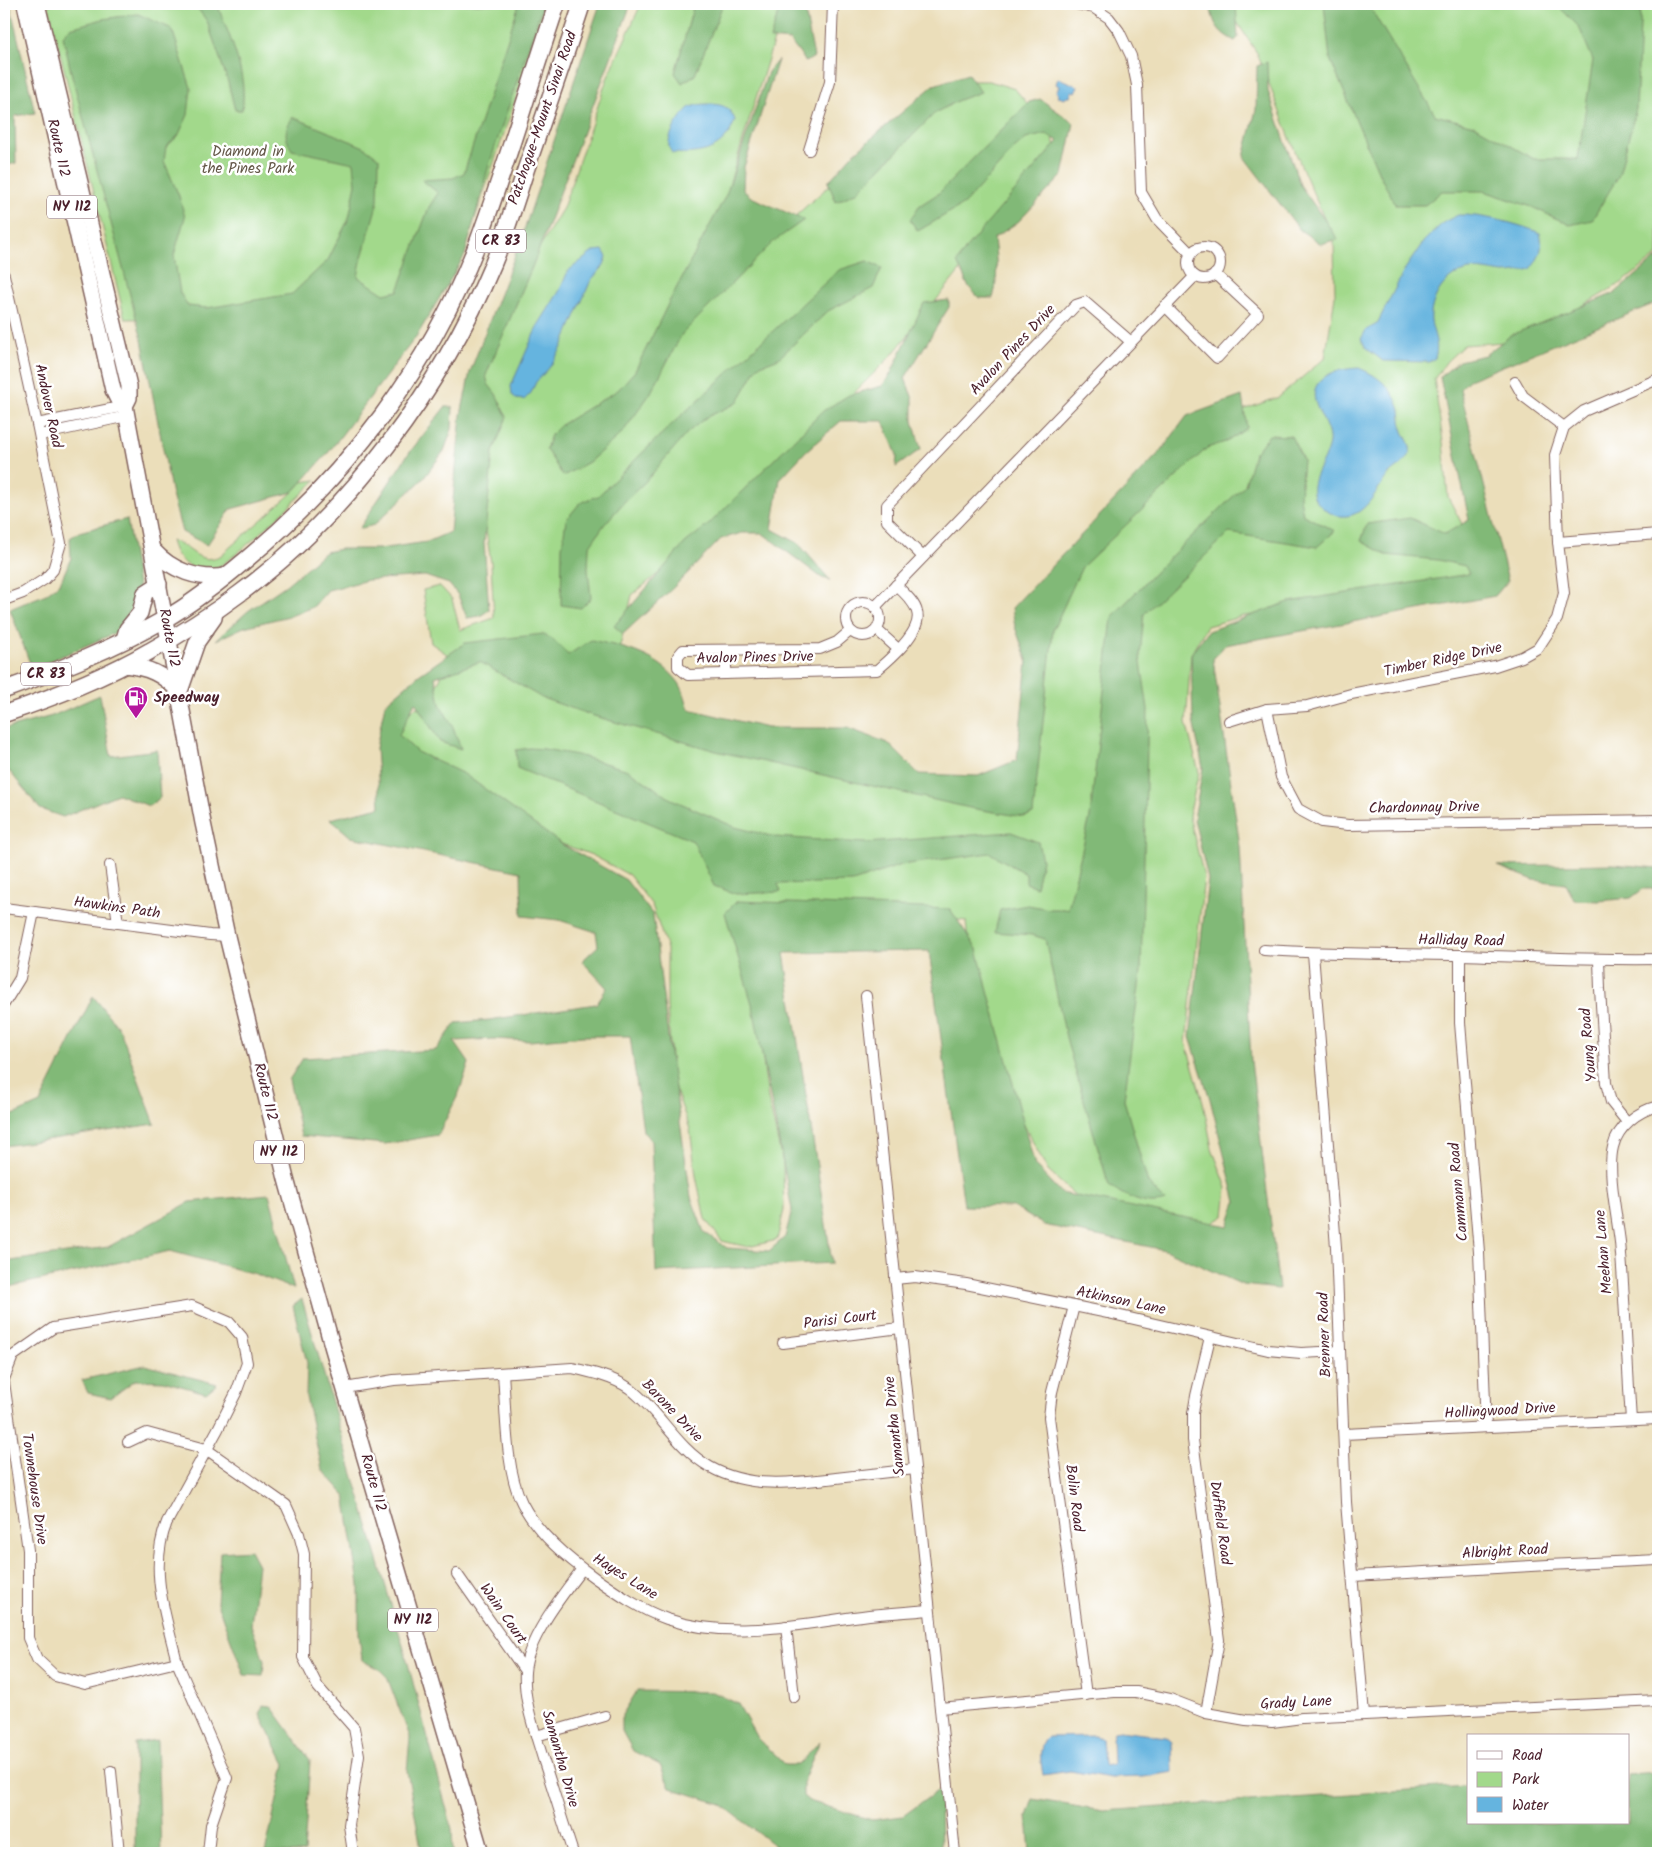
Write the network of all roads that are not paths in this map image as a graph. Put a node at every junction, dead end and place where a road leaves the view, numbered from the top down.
1 (25, 4) edge
2 (37, 4) edge
3 (557, 4) edge
4 (582, 4) edge
5 (833, 4) edge
6 (1076, 4) edge
7 (809, 150) dead end
8 (1191, 254) junction
9 (1215, 274) junction
10 (4, 275) edge
11 (1195, 276) junction
12 (1165, 306) junction
13 (1130, 341) junction
14 (414, 367) junction
15 (434, 378) junction
16 (1658, 378) edge
17 (1515, 382) dead end
18 (126, 411) junction
19 (37, 424) junction
20 (1564, 427) junction
21 (40, 435) junction
22 (1658, 534) edge
23 (1558, 542) junction
24 (153, 550) junction
25 (923, 557) junction
26 (226, 576) junction
27 (159, 584) junction
28 (896, 585) junction
29 (4, 600) edge
30 (876, 606) junction
31 (215, 611) junction
32 (166, 619) junction
33 (877, 630) junction
34 (850, 631) junction
35 (124, 639) junction
36 (170, 639) junction
37 (898, 649) junction
38 (726, 650) junction
39 (124, 665) junction
40 (726, 674) junction
41 (4, 690) edge
42 (179, 692) junction
43 (1267, 709) junction
44 (4, 714) edge
45 (1229, 721) dead end
46 (1658, 820) edge
47 (110, 865) dead end
48 (4, 908) edge
49 (34, 912) junction
50 (118, 923) junction
51 (227, 936) junction
52 (1264, 950) dead end
53 (1313, 953) junction
54 (1460, 955) junction
55 (1599, 960) junction
56 (1658, 960) edge
57 (866, 996) dead end
58 (4, 1004) edge
59 (1658, 1106) edge
60 (1626, 1122) junction
61 (895, 1278) junction
62 (1074, 1306) junction
63 (900, 1328) junction
64 (1210, 1337) junction
65 (783, 1343) dead end
66 (1340, 1351) junction
67 (503, 1373) junction
68 (4, 1380) edge
69 (345, 1388) junction
70 (1658, 1419) edge
71 (1631, 1420) junction
72 (1486, 1427) junction
73 (1344, 1434) junction
74 (128, 1442) dead end
75 (206, 1449) junction
76 (915, 1469) junction
77 (1658, 1560) edge
78 (582, 1569) junction
79 (457, 1574) dead end
80 (1353, 1576) junction
81 (930, 1610) junction
82 (786, 1626) junction
83 (177, 1662) junction
84 (525, 1671) junction
85 (1086, 1694) junction
86 (794, 1697) dead end
87 (1658, 1701) edge
88 (940, 1708) junction
89 (1206, 1712) junction
90 (1364, 1715) junction
91 (605, 1716) dead end
92 (536, 1736) junction
93 (111, 1771) dead end
94 (119, 1853) edge
95 (208, 1853) edge
96 (353, 1853) edge
97 (481, 1853) edge
98 (573, 1853) edge
99 (955, 1853) edge

1 - 18 main road, Route 112 / NY 112
2 - 18 main road, Route 112 / NY 112
3 - 14 highway, Patchogue-Mount Sinai Road / CR 83
4 - 15 highway, Patchogue-Mount Sinai Road / CR 83
5 - 7 street
6 - 8 street
8 - 9 street
8 - 11 street
9 - 11 street
9 - 12 street
10 - 19 street, Andover Road
11 - 12 street
12 - 13 street
13 - 25 street
13 - 25 street, Avalon Pines Drive
14 - 15 highway
14 - 26 highway, Patchogue-Mount Sinai Road / CR 83
15 - 31 highway, Patchogue-Mount Sinai Road / CR 83
16 - 20 street
17 - 20 street
18 - 19 street
18 - 21 street
18 - 24 main road, Route 112 / NY 112
19 - 21 street, Andover Road
20 - 23 street, Timber Ridge Drive
21 - 29 street, Andover Road
22 - 23 street
23 - 43 street, Timber Ridge Drive
24 - 26 main road
24 - 27 main road, Route 112 / NY 112
25 - 28 street
26 - 32 highway, Patchogue-Mount Sinai Road / CR 83
27 - 32 main road, Route 112 / NY 112
27 - 35 main road
28 - 30 street
28 - 37 street, Avalon Pines Drive
30 - 33 street
30 - 34 street
31 - 36 highway, Patchogue-Mount Sinai Road / CR 83
31 - 42 main road
32 - 35 highway, Patchogue-Mount Sinai Road / CR 83
32 - 36 main road, Route 112 / NY 112
33 - 34 street
33 - 37 street
34 - 38 street, Avalon Pines Drive
35 - 41 highway, Patchogue-Mount Sinai Road / CR 83
36 - 39 highway, Patchogue-Mount Sinai Road / CR 83
36 - 42 main road, Route 112 / NY 112
37 - 40 street, Avalon Pines Drive
38 - 40 street
38 - 40 street, Avalon Pines Drive
39 - 42 main road
39 - 44 highway, Patchogue-Mount Sinai Road / CR 83
42 - 51 main road, Route 112 / NY 112
43 - 45 street, Timber Ridge Drive
43 - 46 street, Chardonnay Drive
47 - 50 street
48 - 49 street, Hawkins Path
49 - 50 street, Hawkins Path
49 - 58 street
50 - 51 street, Hawkins Path
51 - 69 main road, Route 112 / NY 112
52 - 53 street, Halliday Road
53 - 54 street, Halliday Road
53 - 66 street, Brenner Road
54 - 55 street, Halliday Road
54 - 72 street, Cammann Road
55 - 56 street, Halliday Road
55 - 60 street, Young Road
57 - 61 street, Samantha Drive
59 - 60 street
60 - 71 street, Meehan Lane
61 - 62 street, Atkinson Lane
61 - 63 street, Samantha Drive
62 - 64 street, Atkinson Lane
62 - 85 street, Bolin Road
63 - 65 street, Parisi Court
63 - 76 street, Samantha Drive
64 - 66 street, Atkinson Lane
64 - 89 street, Duffield Road
66 - 73 street, Brenner Road
67 - 69 street, Barone Drive
67 - 76 street, Barone Drive
67 - 78 street, Hayes Lane
68 - 75 street, Townehouse Drive
68 - 83 street, Townehouse Drive
69 - 97 main road, Route 112 / NY 112
70 - 71 street, Hollingwood Drive
71 - 72 street, Hollingwood Drive
72 - 73 street, Hollingwood Drive
73 - 80 street, Brenner Road
74 - 75 street
75 - 83 street, Townehouse Drive
75 - 96 street
76 - 81 street, Samantha Drive
77 - 80 street, Albright Road
78 - 82 street, Hayes Lane
78 - 84 street
79 - 84 street, Wain Court
80 - 90 street, Brenner Road
81 - 82 street, Hayes Lane
81 - 88 street, Samantha Drive
82 - 86 street
83 - 95 street, Townehouse Drive
84 - 92 street, Samantha Drive
85 - 88 street, Grady Lane
85 - 89 street, Grady Lane
87 - 90 street, Grady Lane
88 - 99 street, Samantha Drive
89 - 90 street, Grady Lane
91 - 92 street
92 - 98 street, Samantha Drive
93 - 94 street

